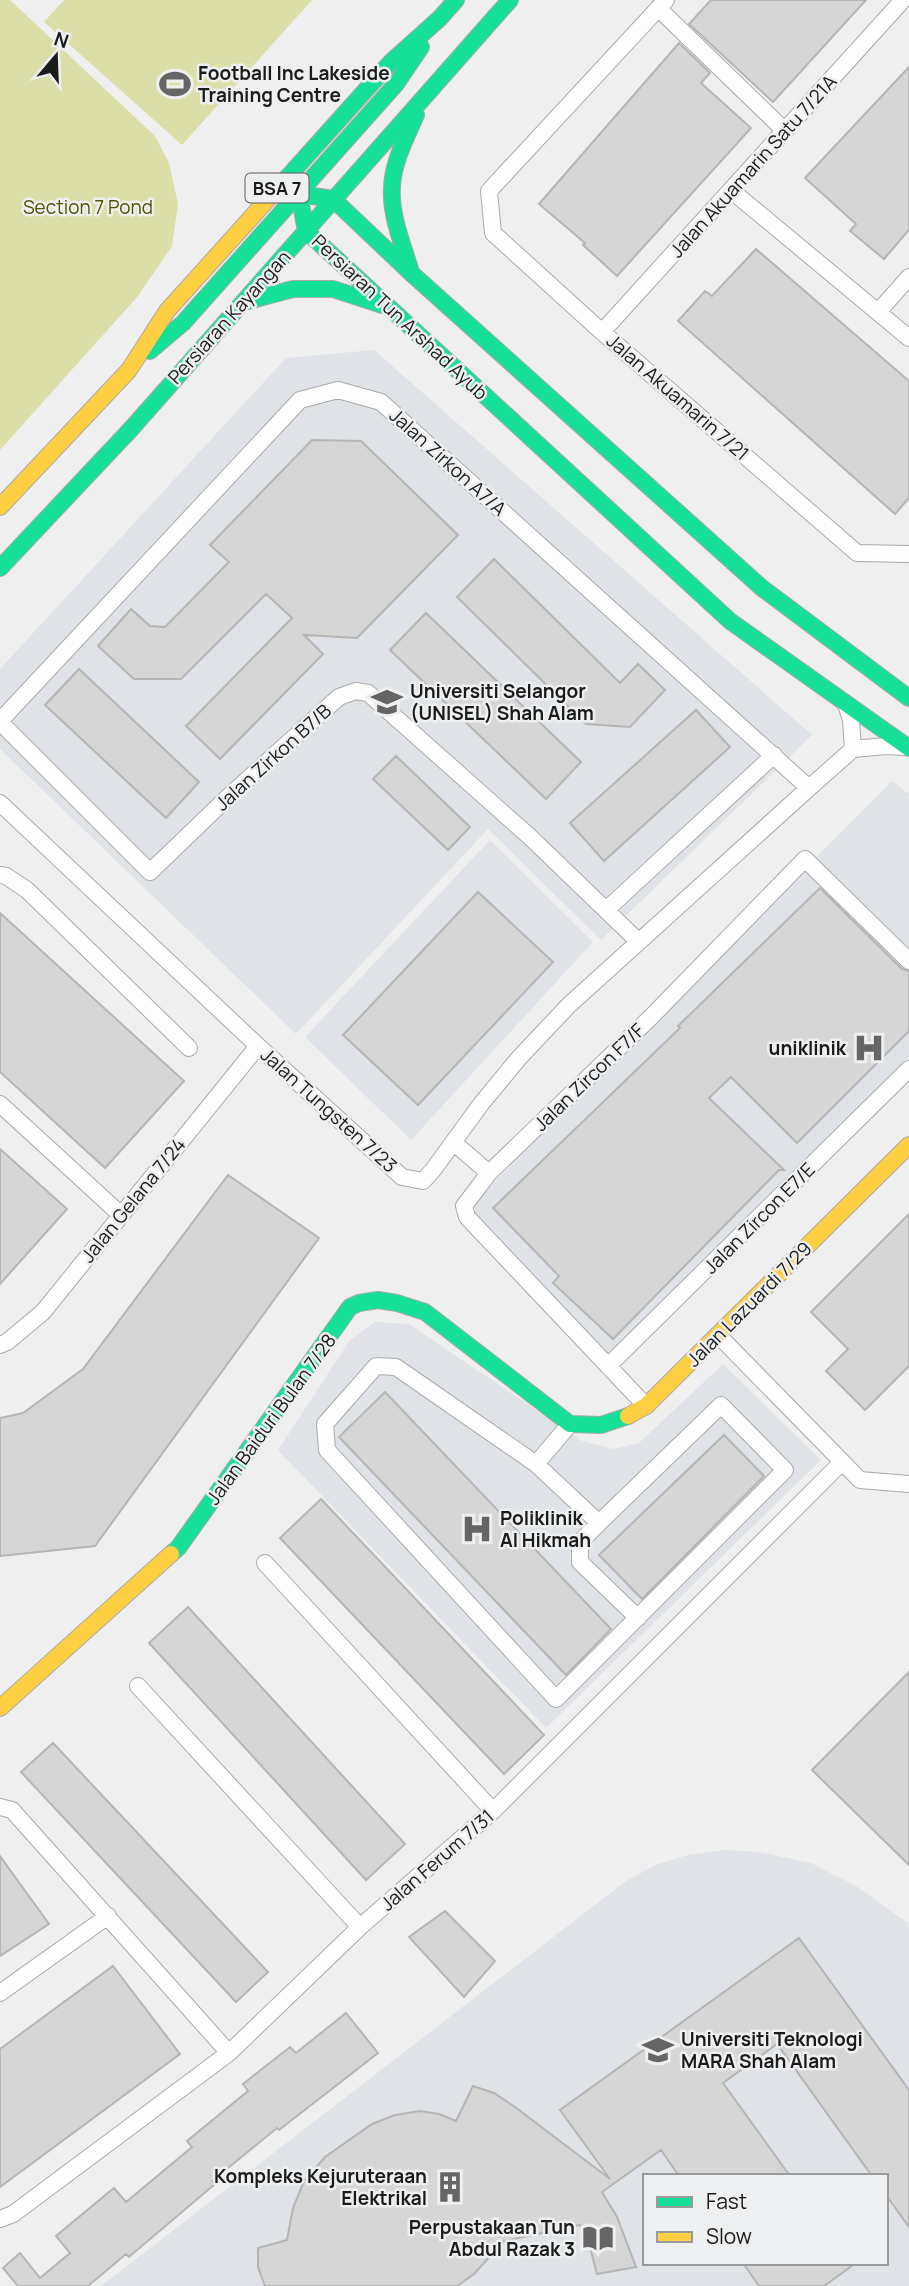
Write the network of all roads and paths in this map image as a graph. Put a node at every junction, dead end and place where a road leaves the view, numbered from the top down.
1 (456, 0) edge
2 (510, 0) edge
3 (903, 0) edge
4 (662, 4) edge
5 (440, 18) junction
6 (426, 92) junction
7 (785, 131) junction
8 (732, 191) junction
9 (299, 194) junction
10 (333, 199) junction
11 (306, 231) junction
12 (411, 273) junction
13 (909, 277) edge
14 (244, 302) junction
15 (389, 307) junction
16 (878, 312) junction
17 (602, 332) junction
18 (909, 338) edge
19 (129, 370) junction
20 (0, 507) edge
21 (909, 554) edge
22 (0, 568) edge
23 (909, 698) edge
24 (846, 704) junction
25 (0, 722) edge
26 (908, 747) edge
27 (853, 749) junction
28 (774, 755) junction
29 (809, 788) junction
30 (0, 803) edge
31 (0, 875) edge
32 (606, 910) junction
33 (639, 942) junction
34 (909, 961) edge
35 (258, 1046) junction
36 (188, 1048) dead end
37 (909, 1069) edge
38 (0, 1104) edge
39 (453, 1142) junction
40 (909, 1145) edge
41 (489, 1174) junction
42 (121, 1215) junction
43 (718, 1335) junction
44 (0, 1345) edge
45 (608, 1366) junction
46 (646, 1406) junction
47 (570, 1424) junction
48 (841, 1462) junction
49 (536, 1464) junction
50 (909, 1484) edge
51 (599, 1524) junction
52 (265, 1563) dead end
53 (638, 1618) junction
54 (138, 1686) dead end
55 (0, 1708) edge
56 (0, 1807) edge
57 (493, 1811) junction
58 (108, 1916) junction
59 (360, 1927) junction
60 (0, 1993) edge
61 (229, 2053) junction
62 (0, 2219) edge

1 - 5 main road, BSA 7
2 - 6 main road, Persiaran Kayangan / BSA 7
3 - 7 street, Jalan Akuamarin Satu 7/21A
4 - 7 street
4 - 17 street, Jalan Akuamarin 7/21
5 - 9 main road
5 - 19 main road, BSA 7
6 - 10 main road, Persiaran Kayangan / BSA 7
6 - 12 main road
7 - 8 street, Jalan Akuamarin Satu 7/21A
8 - 16 street
8 - 17 street, Jalan Akuamarin Satu 7/21A
9 - 10 main road
9 - 11 main road, Persiaran Tun Arshad Ayub
9 - 19 main road
10 - 11 main road, Persiaran Kayangan / BSA 7
10 - 12 main road, Persiaran Tun Arshad Ayub
11 - 14 main road, Persiaran Kayangan / BSA 7
11 - 15 main road, Persiaran Tun Arshad Ayub
12 - 23 main road, Persiaran Tun Arshad Ayub
13 - 16 street
14 - 15 main road
14 - 22 main road, Persiaran Kayangan / BSA 7
15 - 24 main road, Persiaran Tun Arshad Ayub
16 - 18 street
17 - 21 street, Jalan Akuamarin 7/21
19 - 20 main road, BSA 7
24 - 26 main road, Persiaran Tun Arshad Ayub
24 - 27 street
25 - 28 street, Jalan Zirkon A7/A
25 - 32 street, Jalan Zirkon B7/B
26 - 27 street
27 - 29 street, Jalan Tungsten 7/23
28 - 29 street, Jalan Zirkon A7/A
28 - 32 street
29 - 33 street, Jalan Tungsten 7/23
30 - 35 street, Jalan Tungsten 7/23
31 - 36 street
32 - 33 street, Jalan Zirkon B7/B
33 - 39 street, Jalan Tungsten 7/23
34 - 41 street, Jalan Zircon F7/F
35 - 39 street, Jalan Tungsten 7/23
35 - 42 street, Jalan Gelana 7/24
37 - 45 street, Jalan Zircon E7/E
38 - 42 street
39 - 41 street
40 - 43 main road, Jalan Lazuardi 7/29
41 - 45 street, Jalan Zircon F7/F
42 - 44 street, Jalan Gelana 7/24
43 - 46 main road, Jalan Lazuardi 7/29
43 - 48 street
45 - 46 street, Jalan Zircon F7/F
46 - 47 main road, Jalan Lazuardi 7/29
47 - 49 street
47 - 55 main road, Jalan Baiduri Bulan 7/28
48 - 50 street
48 - 57 street, Jalan Ferum 7/31
49 - 51 street
49 - 53 street
51 - 53 street
51 - 53 street
52 - 57 street
54 - 59 street
56 - 58 street
57 - 59 street, Jalan Ferum 7/31
58 - 60 street
58 - 61 street
59 - 61 street, Jalan Ferum 7/31
61 - 62 street, Jalan Ferum 7/31

